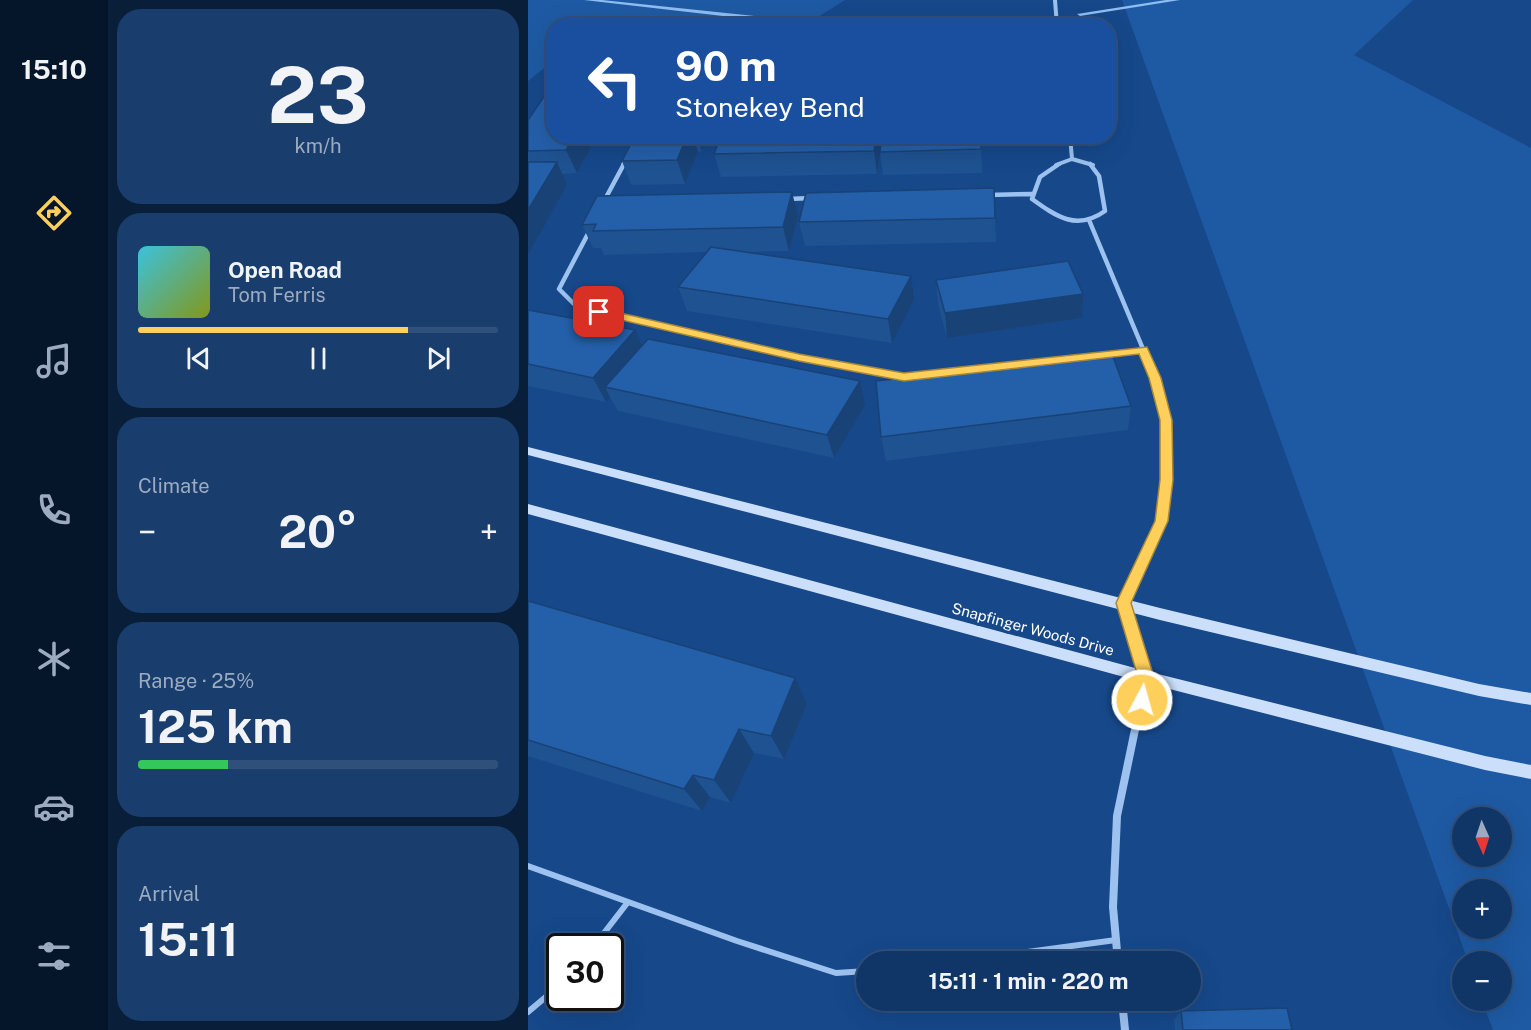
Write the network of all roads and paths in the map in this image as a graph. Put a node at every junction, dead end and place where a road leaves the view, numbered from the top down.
1 (1054, 0) edge
2 (1057, 18) edge
3 (1071, 144) edge
4 (627, 155) edge
5 (1072, 159) junction
6 (1032, 194) junction
7 (984, 195) edge
8 (818, 198) edge
9 (782, 199) edge
10 (604, 202) junction
11 (615, 202) edge
12 (600, 210) edge
13 (596, 219) edge
14 (1089, 220) junction
15 (1143, 350) junction
16 (528, 451) edge
17 (528, 509) edge
18 (1124, 603) junction
19 (1146, 677) junction
20 (1531, 699) edge
21 (1531, 772) edge
22 (528, 866) edge
23 (628, 902) junction
24 (604, 933) edge
25 (1116, 940) junction
26 (1035, 951) edge
27 (1117, 951) edge
28 (856, 972) edge
29 (546, 997) edge
30 (1123, 1011) edge
31 (528, 1012) edge
32 (1125, 1030) edge

1 - 2 street
3 - 5 street
4 - 10 street
5 - 6 street
5 - 14 street
6 - 7 street
6 - 14 street
8 - 9 street
10 - 11 street
10 - 12 street
13 - 15 street
14 - 15 street
15 - 18 street
16 - 18 main road
17 - 19 main road, Snapfinger Woods Drive
18 - 19 street
18 - 20 main road
19 - 21 main road, Snapfinger Woods Drive
19 - 25 street
22 - 23 lane
23 - 24 lane
23 - 28 lane
25 - 26 lane
25 - 27 street
29 - 31 lane
30 - 32 street

